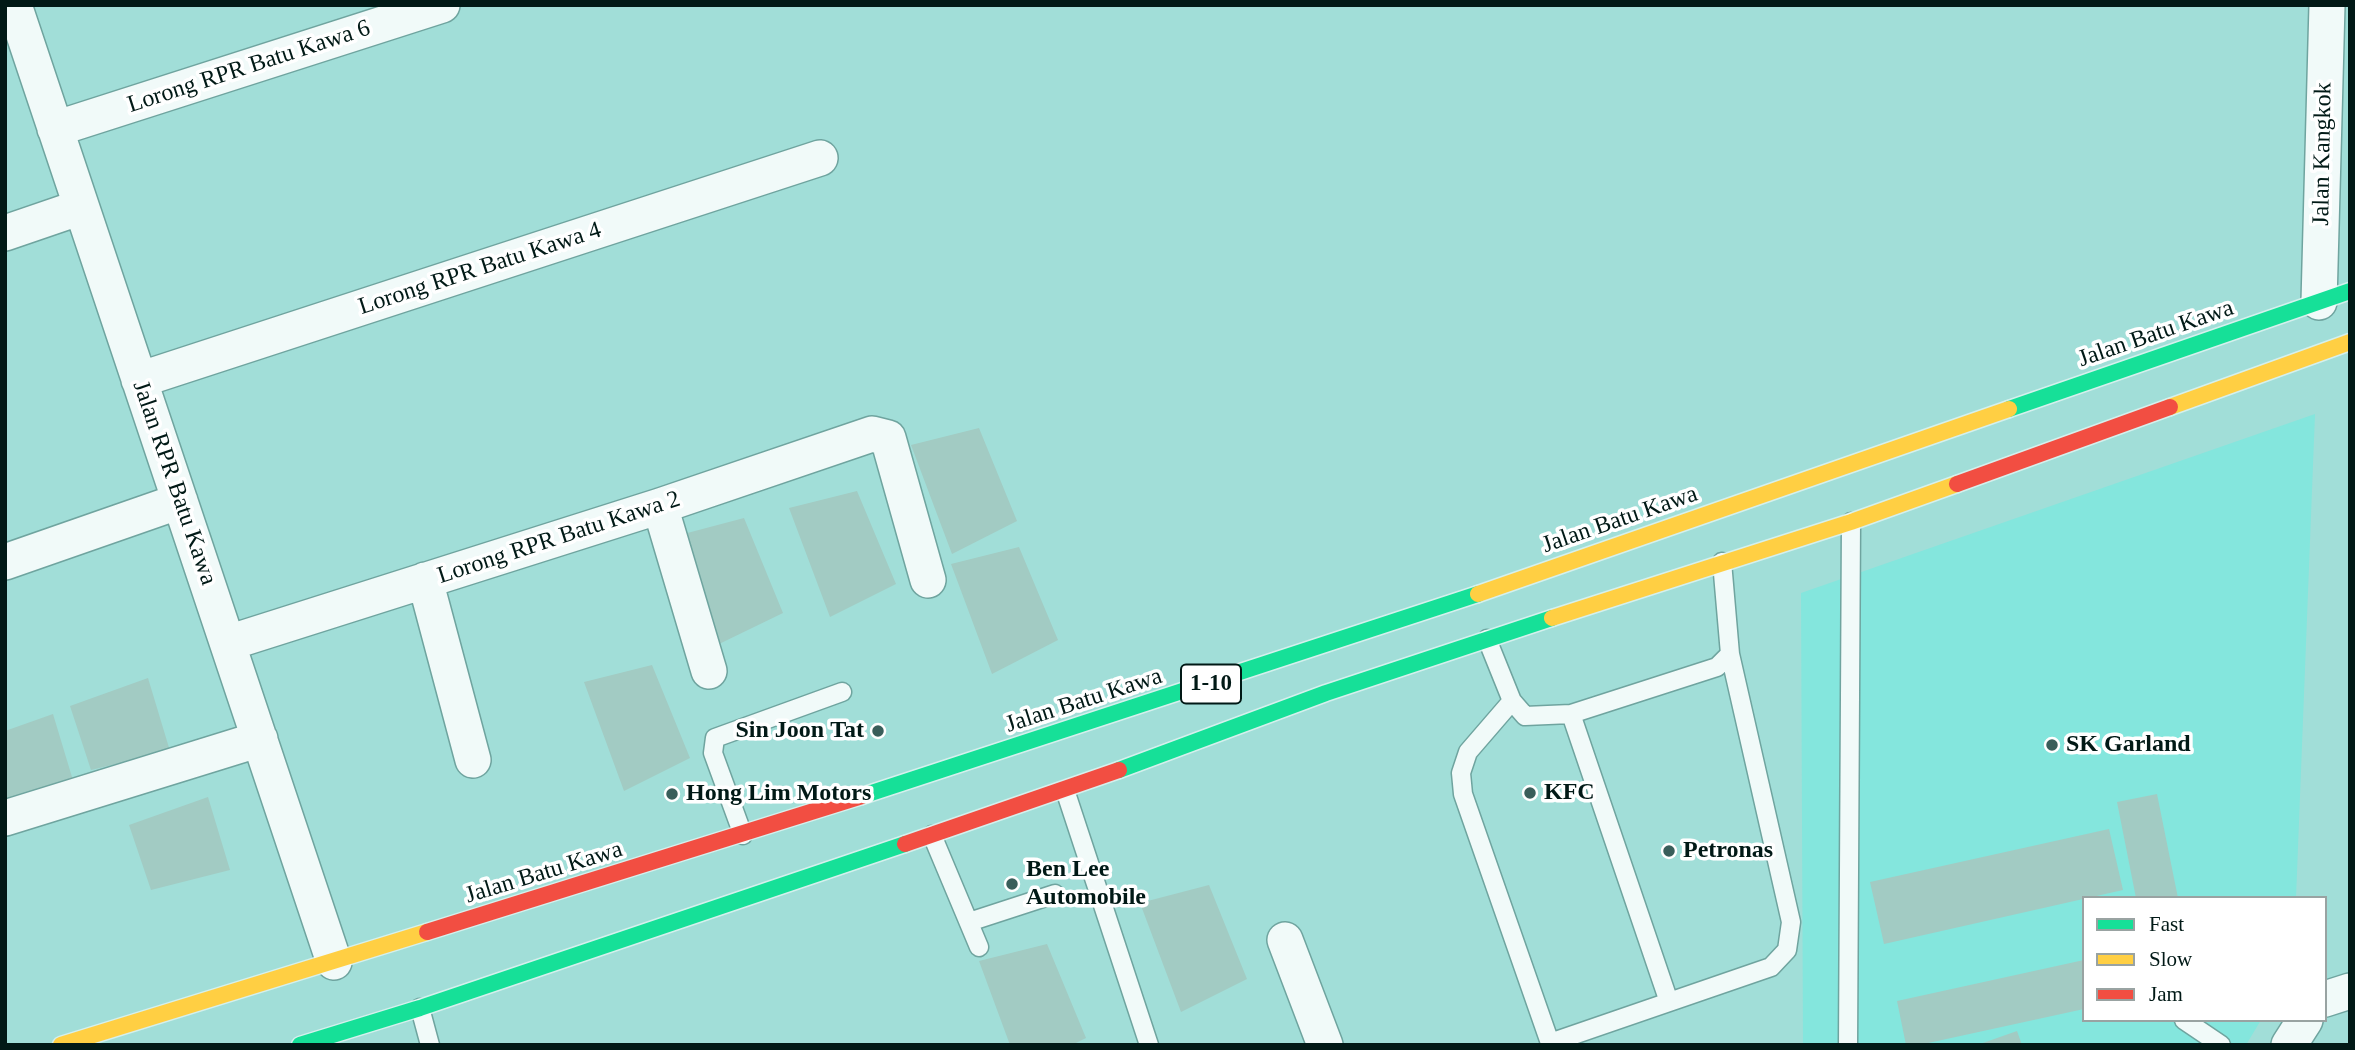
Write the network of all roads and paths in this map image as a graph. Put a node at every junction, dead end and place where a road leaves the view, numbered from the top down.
1 (14, 5) edge
2 (442, 5) edge
3 (2326, 5) edge
4 (55, 129) junction
5 (820, 158) dead end
6 (82, 207) junction
7 (5, 233) edge
8 (2334, 297) edge
9 (2350, 342) edge
10 (139, 380) junction
11 (180, 501) junction
12 (660, 506) junction
13 (1851, 522) junction
14 (5, 562) edge
15 (1722, 562) junction
16 (425, 580) junction
17 (928, 580) dead end
18 (1487, 639) junction
19 (228, 643) junction
20 (1730, 654) junction
21 (709, 671) dead end
22 (842, 692) dead end
23 (1512, 701) junction
24 (1571, 714) junction
25 (260, 739) junction
26 (473, 760) dead end
27 (1065, 789) junction
28 (5, 818) edge
29 (743, 835) junction
30 (932, 835) junction
31 (1055, 894) dead end
32 (970, 922) junction
33 (1285, 940) dead end
34 (979, 947) dead end
35 (334, 961) junction
36 (2350, 991) edge
37 (2327, 998) edge
38 (1669, 1002) junction
39 (420, 1008) junction
40 (2187, 1022) edge
41 (2304, 1022) edge
42 (61, 1045) edge
43 (299, 1045) edge
44 (430, 1045) edge
45 (1149, 1045) edge
46 (1325, 1045) edge
47 (1847, 1045) edge
48 (2221, 1045) edge
49 (2289, 1045) edge

1 - 4 street, Jalan RPR Batu Kawa
2 - 4 street, Lorong RPR Batu Kawa 6
3 - 8 street, Jalan Kangkok
4 - 6 street, Jalan RPR Batu Kawa
5 - 10 street, Lorong RPR Batu Kawa 4
6 - 7 street
6 - 10 street, Jalan RPR Batu Kawa
8 - 29 highway, Jalan Batu Kawa / 1-10
9 - 13 highway, 1-10
10 - 11 street, Jalan RPR Batu Kawa
11 - 14 street
11 - 19 street, Jalan RPR Batu Kawa
12 - 16 street, Lorong RPR Batu Kawa 2
12 - 17 street, Lorong RPR Batu Kawa 2
12 - 21 street
13 - 15 highway, 1-10
13 - 47 lane
15 - 18 highway, 1-10
15 - 20 lane
16 - 19 street, Lorong RPR Batu Kawa 2
16 - 26 street
18 - 23 lane
18 - 27 highway, 1-10
19 - 25 street, Jalan RPR Batu Kawa
20 - 24 lane
20 - 38 lane
22 - 29 lane
23 - 24 lane
23 - 38 lane
24 - 38 lane
25 - 28 street
25 - 35 street, Jalan RPR Batu Kawa
27 - 30 highway, 1-10
27 - 45 lane
29 - 35 highway, Jalan Batu Kawa / 1-10
30 - 32 lane
30 - 39 highway, 1-10
31 - 32 lane
32 - 34 lane
33 - 46 street
35 - 42 highway, Jalan Batu Kawa / 1-10
36 - 37 street
39 - 43 highway, 1-10
39 - 44 lane
40 - 48 lane
41 - 49 street

